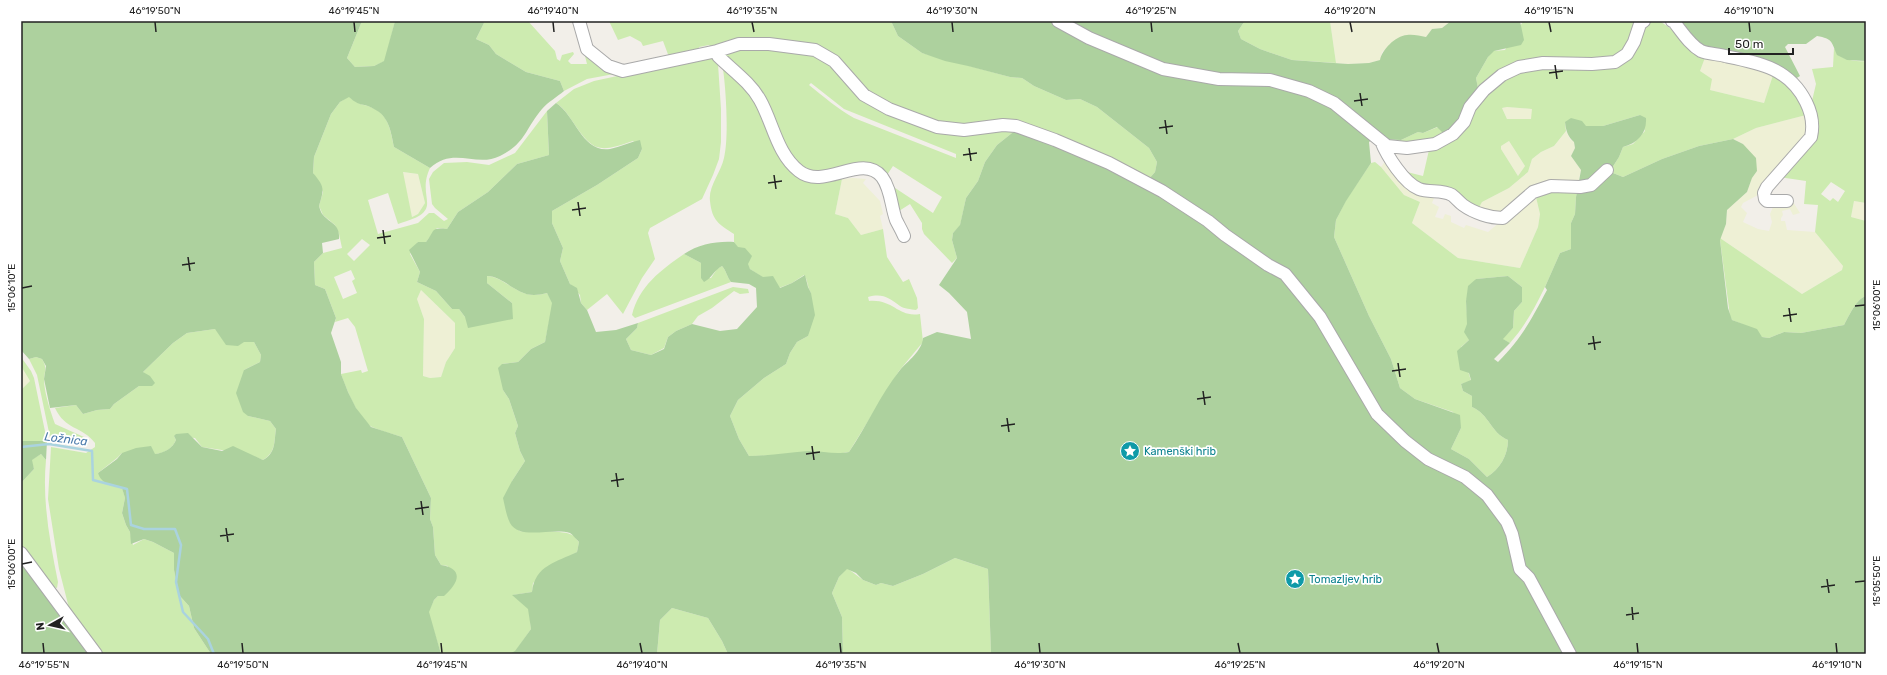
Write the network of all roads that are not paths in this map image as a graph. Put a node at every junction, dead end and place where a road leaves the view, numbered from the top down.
1 (579, 21) edge
2 (1058, 21) edge
3 (1644, 21) edge
4 (1672, 21) edge
5 (718, 56) dead end
6 (1381, 141) junction
7 (1607, 170) dead end
8 (1787, 201) dead end
9 (904, 236) dead end
10 (21, 553) edge
11 (96, 654) edge
12 (1570, 654) edge

1 - 12 street
2 - 6 street
3 - 6 street
4 - 8 street
5 - 9 street
6 - 7 street
10 - 11 street

